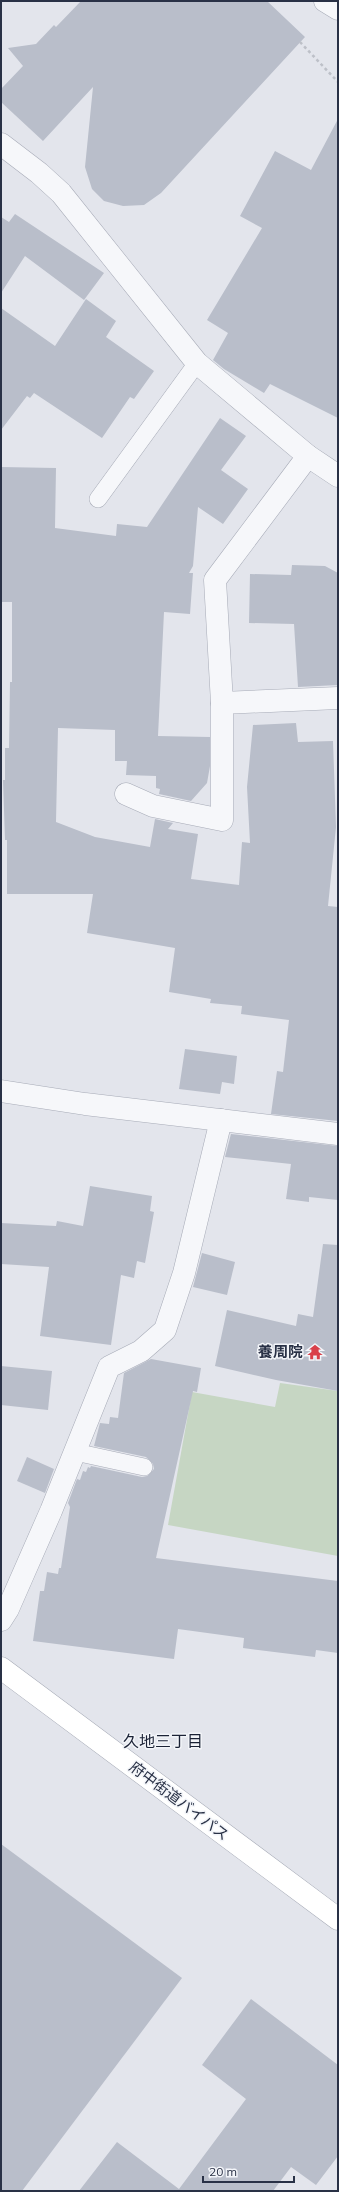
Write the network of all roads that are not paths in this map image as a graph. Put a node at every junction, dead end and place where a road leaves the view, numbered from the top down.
1 (325, 1) edge
2 (338, 9) edge
3 (1, 144) edge
4 (197, 363) junction
5 (308, 456) junction
6 (338, 476) edge
7 (98, 499) dead end
8 (338, 698) edge
9 (222, 703) junction
10 (126, 794) dead end
11 (1, 1091) edge
12 (221, 1120) junction
13 (338, 1134) edge
14 (75, 1452) junction
15 (144, 1467) dead end
16 (1, 1620) edge
17 (1, 1668) edge
18 (338, 1919) edge

1 - 2 street
3 - 4 street
4 - 5 street
4 - 7 lane
5 - 6 street
5 - 9 street
8 - 9 street
9 - 10 street
11 - 12 street
12 - 13 street
12 - 14 street
14 - 15 lane
14 - 16 street
17 - 18 street, 府中街道バイパス

